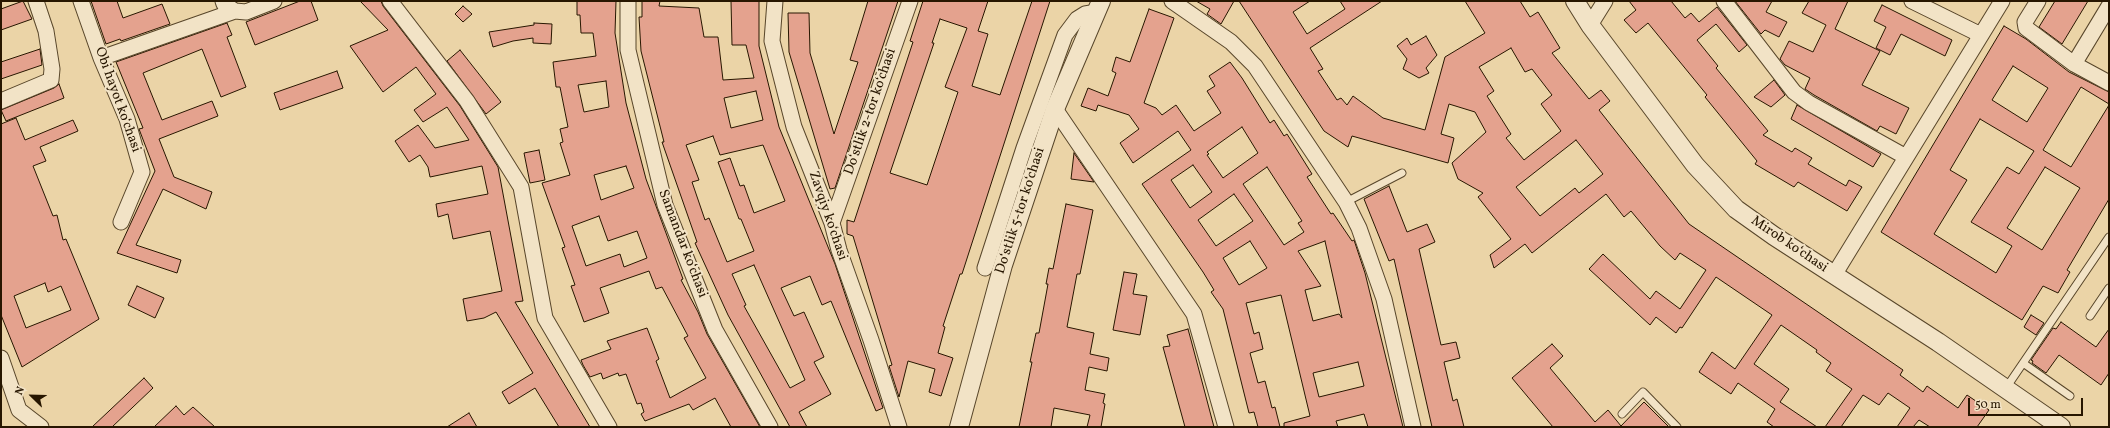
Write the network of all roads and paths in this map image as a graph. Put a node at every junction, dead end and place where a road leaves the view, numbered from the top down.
1 (36, 1) edge
2 (81, 1) edge
3 (274, 1) edge
4 (390, 1) edge
5 (628, 1) edge
6 (775, 1) edge
7 (910, 1) edge
8 (1172, 1) edge
9 (1575, 1) edge
10 (1605, 1) edge
11 (1724, 1) edge
12 (1912, 1) edge
13 (2002, 1) edge
14 (2038, 1) edge
15 (229, 6) edge
16 (1099, 6) edge
17 (2109, 6) edge
18 (1590, 25) junction
19 (1981, 35) junction
20 (101, 58) junction
21 (2074, 64) junction
22 (2109, 83) edge
23 (1, 102) edge
24 (1055, 109) junction
25 (1906, 157) junction
26 (1402, 173) dead end
27 (1346, 202) junction
28 (121, 222) dead end
29 (832, 223) junction
30 (2109, 237) edge
31 (985, 268) dead end
32 (1834, 275) junction
33 (2109, 288) edge
34 (2090, 316) dead end
35 (1, 358) edge
36 (2023, 364) junction
37 (2006, 388) junction
38 (2070, 396) dead end
39 (1622, 414) dead end
40 (41, 427) edge
41 (609, 427) edge
42 (770, 427) edge
43 (899, 427) edge
44 (959, 427) edge
45 (1226, 427) edge
46 (1414, 427) edge
47 (1677, 427) edge
48 (2061, 427) edge

1 - 23 street
2 - 20 street, Obi hayot koʻchasi
3 - 15 street
4 - 41 street
5 - 42 street, Samandar ko‘chasi
6 - 29 street, Zavqiy koʻchasi
7 - 29 street, Doʻstlik 2-tor koʻchasi
8 - 27 street
9 - 18 street, Mirob koʻchasi
10 - 18 street
11 - 25 street
12 - 19 street
13 - 19 street
14 - 21 street
15 - 20 street
16 - 24 street, Doʻstlik 5-tor koʻchasi
16 - 31 street
17 - 21 street
18 - 32 street, Mirob koʻchasi
19 - 25 street
20 - 28 street, Obi hayot koʻchasi
21 - 22 street
24 - 44 street, Doʻstlik 5-tor koʻchasi
24 - 45 street
25 - 32 street
26 - 27 lane
27 - 46 street
29 - 43 street, Zavqiy koʻchasi
30 - 36 lane
32 - 37 street, Mirob koʻchasi
33 - 34 lane
35 - 40 street
36 - 37 lane
36 - 38 lane
37 - 48 street, Mirob koʻchasi
39 - 47 lane

